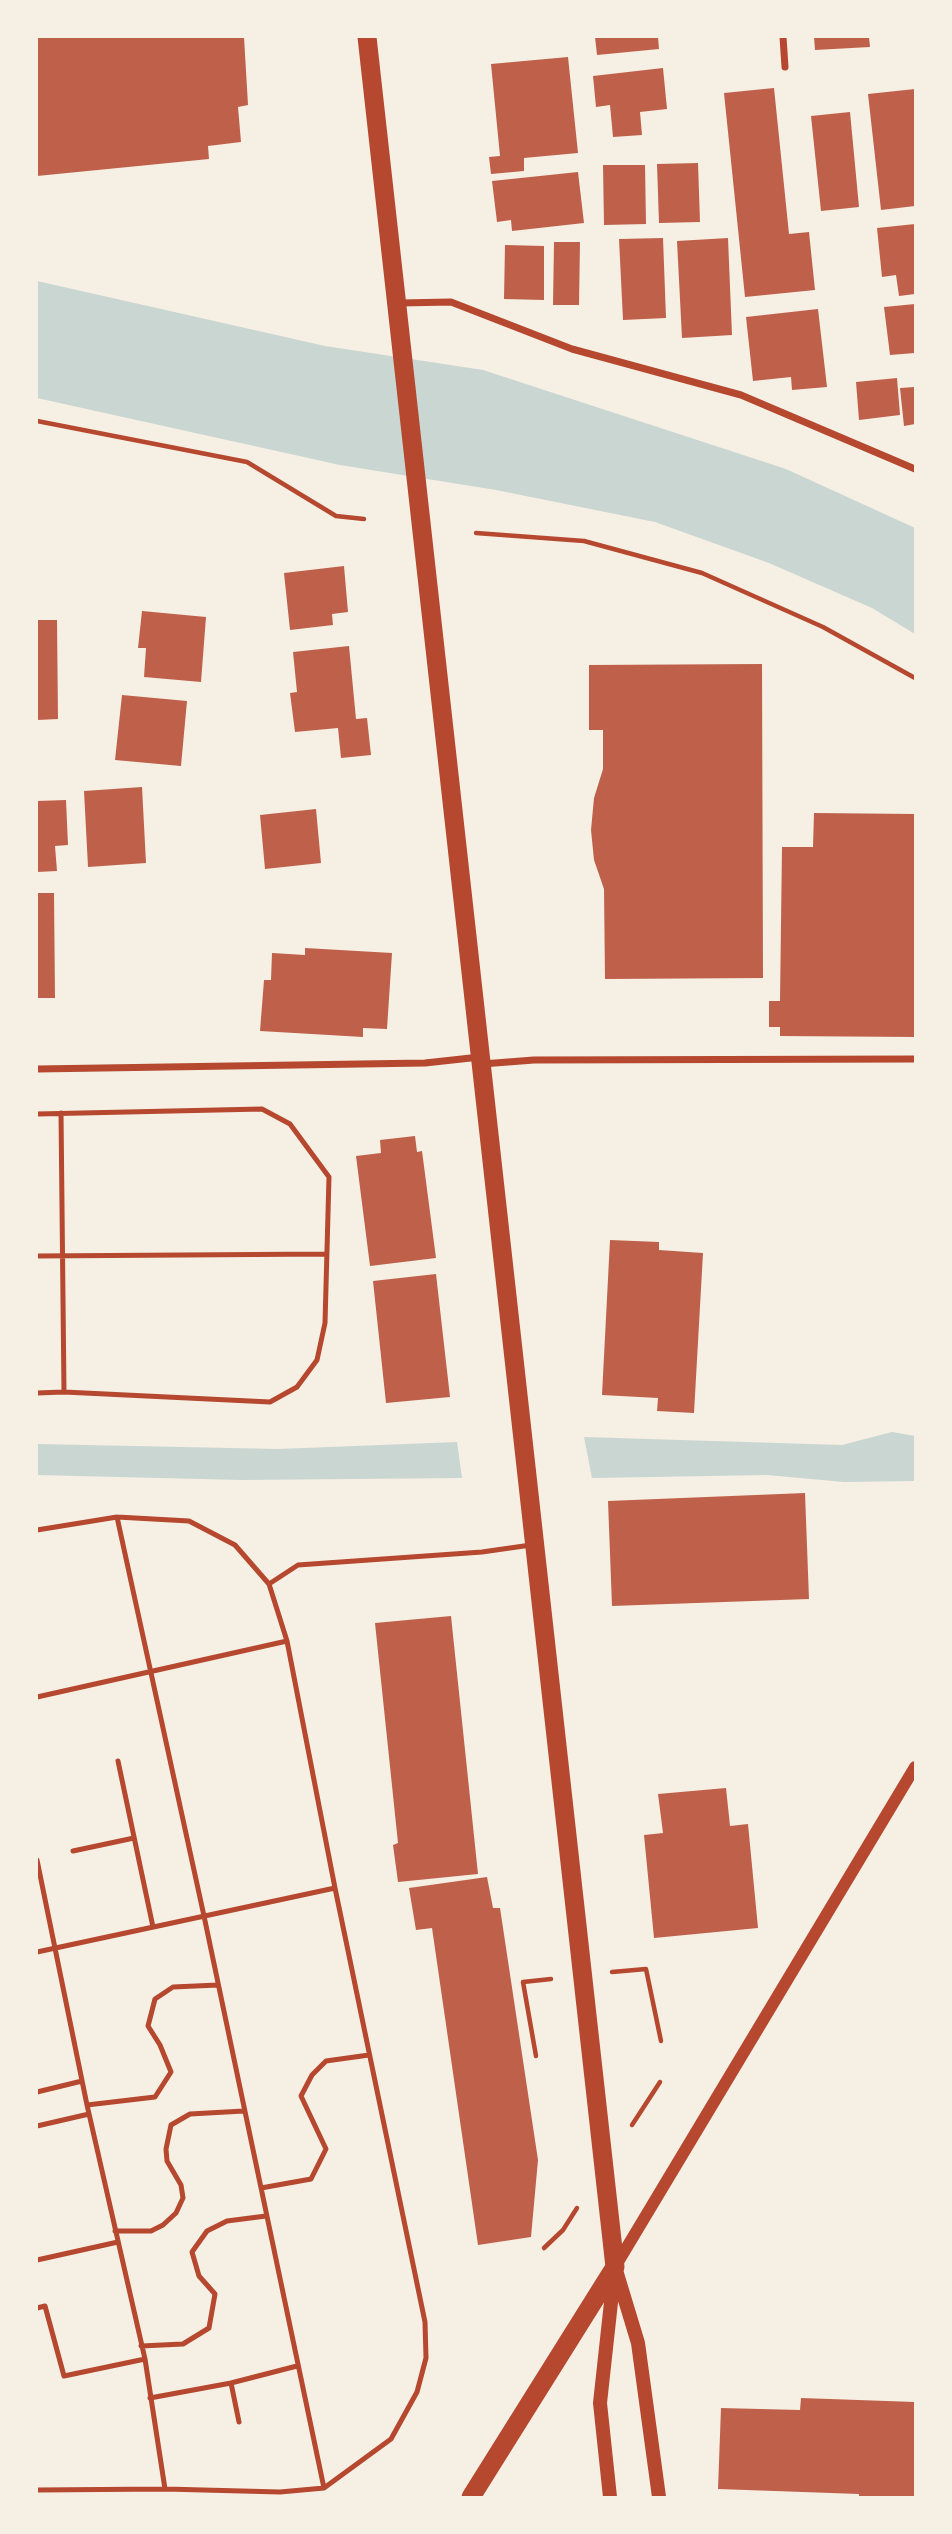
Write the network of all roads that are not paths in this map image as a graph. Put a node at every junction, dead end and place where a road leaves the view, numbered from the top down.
1 (367, 37) edge
2 (783, 37) edge
3 (785, 67) dead end
4 (396, 303) junction
5 (915, 469) edge
6 (915, 1059) edge
7 (481, 1061) junction
8 (37, 1069) edge
9 (61, 1113) junction
10 (37, 1114) edge
11 (327, 1254) junction
12 (37, 1256) edge
13 (62, 1257) junction
14 (64, 1392) junction
15 (37, 1393) edge
16 (117, 1517) junction
17 (37, 1530) edge
18 (534, 1545) junction
19 (269, 1584) junction
20 (287, 1641) junction
21 (150, 1672) junction
22 (37, 1697) edge
23 (118, 1761) dead end
24 (915, 1767) edge
25 (134, 1838) junction
26 (73, 1851) dead end
27 (37, 1860) edge
28 (335, 1888) junction
29 (204, 1916) junction
30 (153, 1927) junction
31 (55, 1948) junction
32 (37, 1952) edge
33 (218, 1985) junction
34 (369, 2055) junction
35 (82, 2081) junction
36 (37, 2092) edge
37 (87, 2105) junction
38 (244, 2111) junction
39 (89, 2114) junction
40 (37, 2126) edge
41 (261, 2188) junction
42 (266, 2216) junction
43 (115, 2231) junction
44 (118, 2242) junction
45 (37, 2260) edge
46 (615, 2267) junction
47 (37, 2308) edge
48 (141, 2346) junction
49 (145, 2359) junction
50 (297, 2366) junction
51 (231, 2383) junction
52 (150, 2398) junction
53 (239, 2422) dead end
54 (324, 2488) junction
55 (165, 2489) junction
56 (37, 2490) edge
57 (471, 2497) edge
58 (610, 2497) edge
59 (659, 2497) edge

1 - 4 highway
2 - 3 street
4 - 5 street
4 - 7 highway
6 - 7 street
7 - 8 street
7 - 18 highway
9 - 10 lane
9 - 11 lane
9 - 13 lane
11 - 13 lane
11 - 14 lane
12 - 13 lane
13 - 14 lane
14 - 15 lane
16 - 17 lane
16 - 19 lane
16 - 21 lane
18 - 19 lane
18 - 46 highway
19 - 20 lane
20 - 21 lane
20 - 28 lane
21 - 22 lane
21 - 29 lane
23 - 25 lane
24 - 46 street
25 - 26 lane
25 - 30 lane
27 - 31 lane
28 - 29 lane
28 - 34 lane
29 - 30 lane
29 - 33 lane
30 - 31 lane
31 - 32 lane
31 - 35 lane
33 - 37 lane
33 - 38 lane
34 - 41 lane
34 - 54 lane
35 - 36 lane
35 - 37 lane
37 - 39 lane
38 - 41 lane
38 - 43 lane
39 - 40 lane
39 - 43 lane
41 - 42 lane
42 - 48 lane
42 - 50 lane
43 - 44 lane
44 - 45 lane
44 - 48 lane
46 - 57 highway
46 - 58 main road
46 - 59 main road
47 - 49 lane
48 - 49 lane
49 - 52 lane
50 - 51 lane
50 - 54 lane
51 - 52 lane
51 - 53 lane
52 - 55 lane
54 - 55 lane
55 - 56 lane

